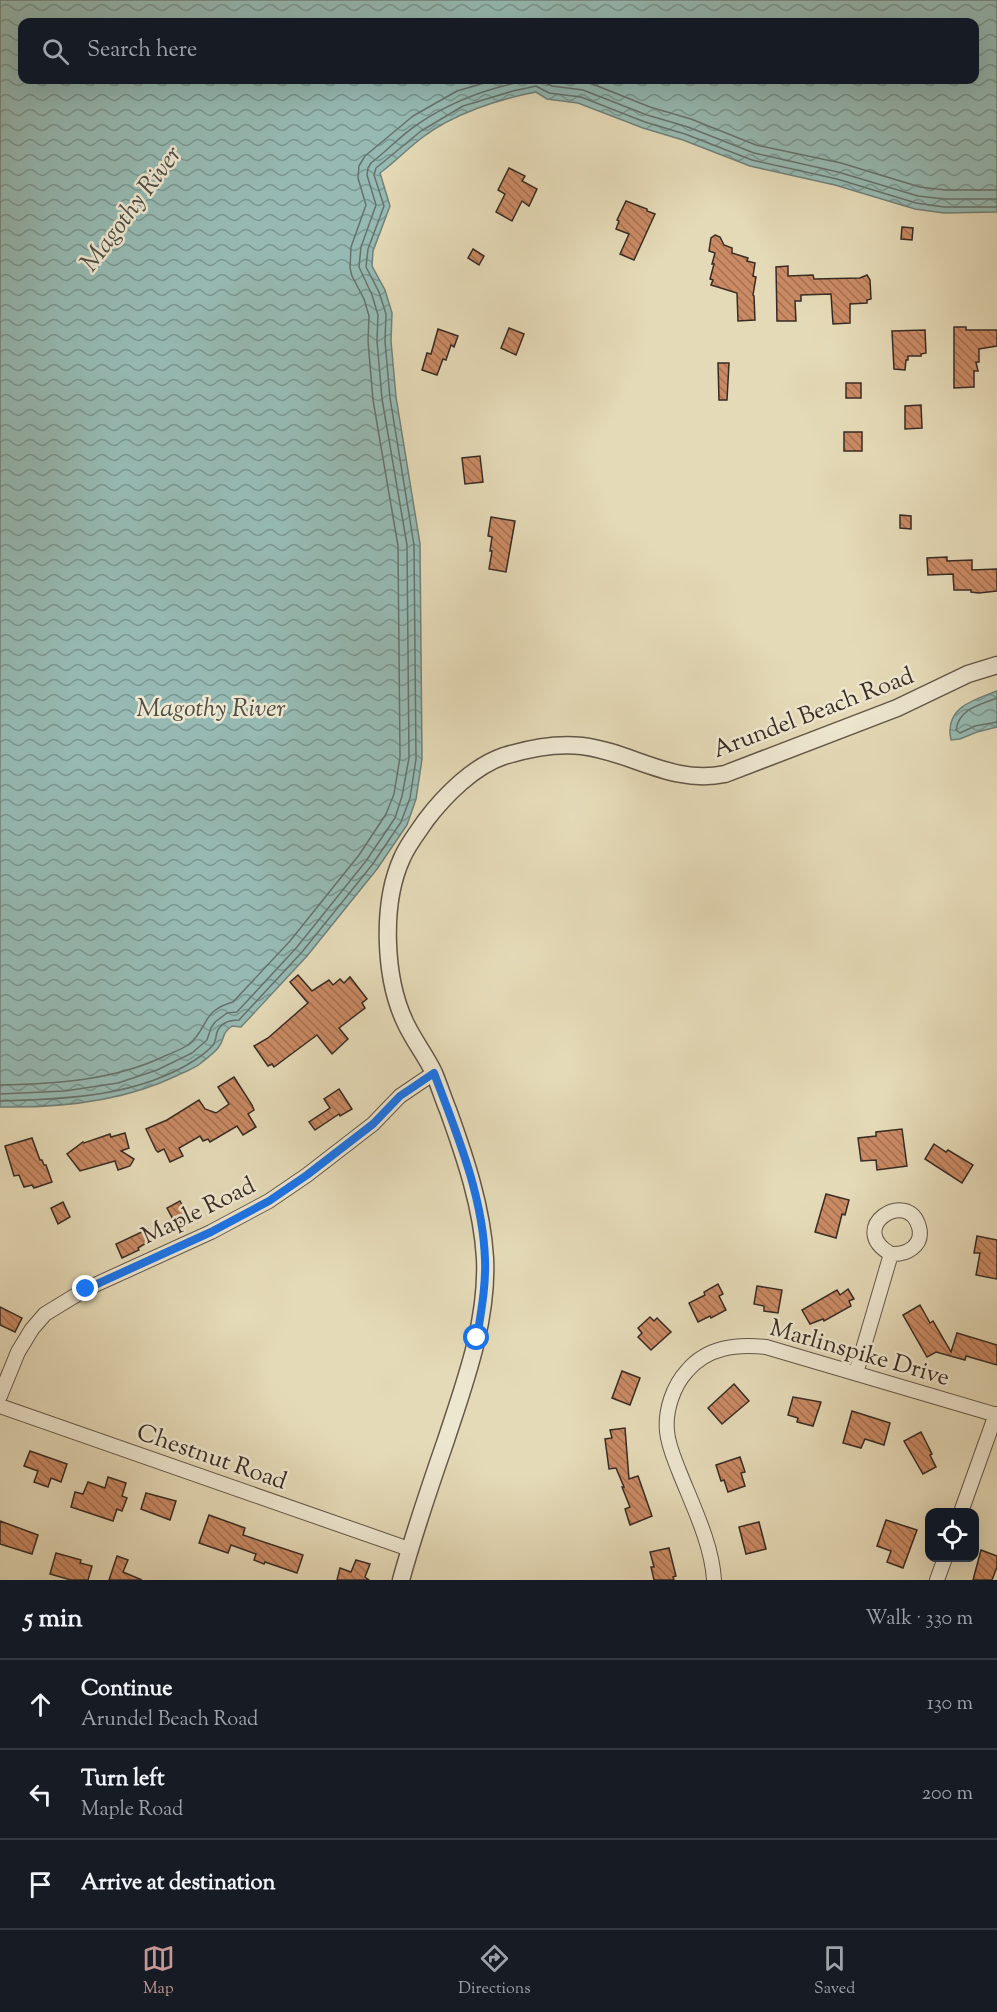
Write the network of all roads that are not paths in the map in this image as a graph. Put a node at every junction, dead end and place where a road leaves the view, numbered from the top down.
1 (997, 665) edge
2 (434, 1073) junction
3 (891, 1254) dead end
4 (856, 1373) junction
5 (0, 1396) edge
6 (0, 1406) edge
7 (996, 1415) edge
8 (962, 1508) edge
9 (409, 1549) junction
10 (943, 1562) edge
11 (401, 1580) edge
12 (714, 1580) edge
13 (937, 1580) edge

1 - 2 street, Arundel Beach Road
2 - 5 street, Maple Road
2 - 9 street, Arundel Beach Road
3 - 4 street
4 - 7 street, Marlinspike Drive
4 - 12 street, Marlinspike Drive
6 - 9 street, Chestnut Road
7 - 8 street
9 - 11 street, Arundel Beach Road
10 - 13 street

